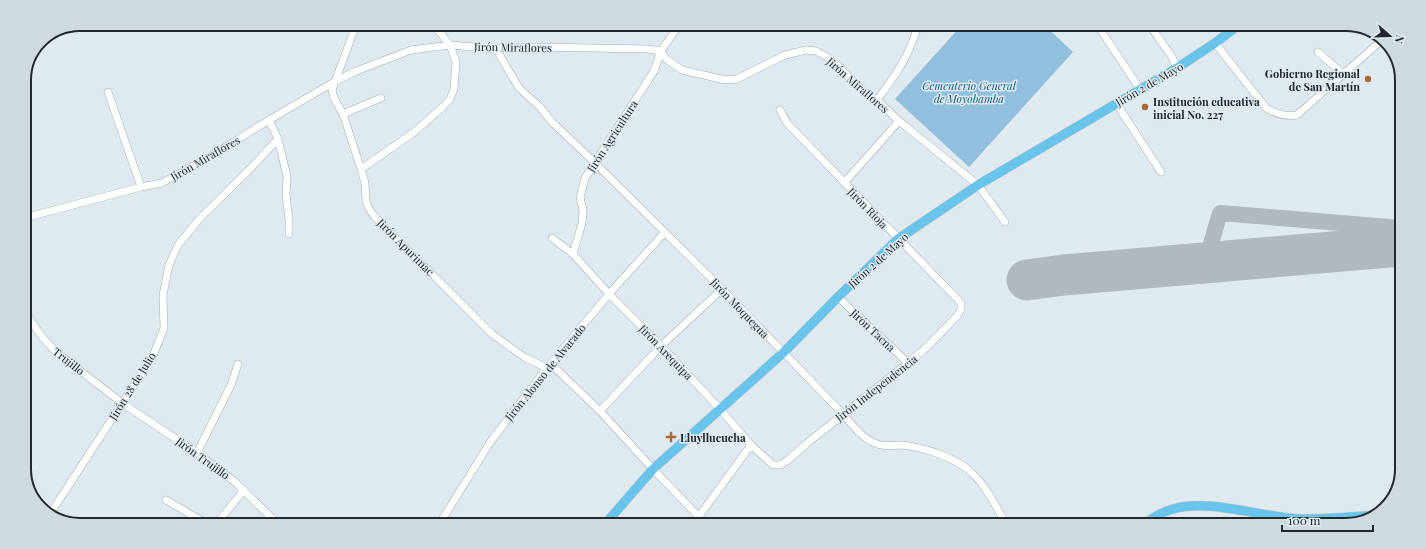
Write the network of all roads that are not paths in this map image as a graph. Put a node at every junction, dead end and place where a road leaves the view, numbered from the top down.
1 (354, 31) edge
2 (439, 31) edge
3 (675, 31) edge
4 (916, 31) edge
5 (1101, 31) edge
6 (1154, 31) edge
7 (1231, 31) edge
8 (1215, 43) junction
9 (450, 45) junction
10 (496, 49) junction
11 (1370, 50) edge
12 (661, 52) junction
13 (1318, 52) dead end
14 (1177, 68) junction
15 (1343, 74) junction
16 (334, 82) junction
17 (1140, 89) junction
18 (108, 92) dead end
19 (381, 98) dead end
20 (877, 100) junction
21 (1116, 103) junction
22 (780, 110) dead end
23 (343, 114) junction
24 (269, 120) junction
25 (899, 121) junction
26 (278, 139) junction
27 (594, 162) junction
28 (361, 169) junction
29 (1161, 172) dead end
30 (844, 183) junction
31 (978, 185) junction
32 (141, 187) junction
33 (31, 216) edge
34 (1005, 222) dead end
35 (665, 232) junction
36 (289, 234) dead end
37 (552, 238) dead end
38 (898, 239) junction
39 (573, 254) junction
40 (722, 289) junction
41 (609, 294) junction
42 (838, 297) junction
43 (961, 303) joint
44 (31, 321) edge
45 (661, 346) junction
46 (783, 353) junction
47 (908, 363) junction
48 (238, 364) dead end
49 (549, 366) junction
50 (122, 403) junction
51 (720, 409) junction
52 (600, 411) junction
53 (843, 414) junction
54 (751, 445) junction
55 (197, 453) junction
56 (780, 465) joint
57 (653, 468) junction
58 (244, 490) junction
59 (166, 500) dead end
60 (53, 510) edge
61 (698, 516) joint
62 (1357, 517) edge
63 (197, 518) edge
64 (221, 518) edge
65 (272, 518) edge
66 (443, 518) edge
67 (610, 518) edge
68 (1003, 518) edge
69 (1153, 518) edge
70 (1292, 518) edge
71 (1326, 518) edge

1 - 16 street
2 - 9 street
3 - 12 street, Jirón Agricultura
4 - 20 street
5 - 17 street
6 - 14 street
7 - 8 main road, Jirón 2 de Mayo
8 - 14 main road, Jirón 2 de Mayo
8 - 15 street
9 - 10 street, Jirón Miraflores
9 - 16 street, Jirón Miraflores
9 - 28 street
10 - 12 street, Jirón Miraflores
10 - 27 street, Jirón Moquegua
11 - 15 street
12 - 20 street, Jirón Miraflores
12 - 27 street, Jirón Agricultura
13 - 15 street
14 - 17 main road, Jirón 2 de Mayo
16 - 23 street, Jirón Apurimac
16 - 24 street, Jirón Miraflores
17 - 21 main road, Jirón 2 de Mayo
18 - 32 street
19 - 23 street
20 - 25 street, Jirón Miraflores
21 - 29 street
21 - 31 main road, Jirón 2 de Mayo
22 - 30 street, Jirón Rioja
23 - 28 street, Jirón Apurimac
24 - 26 street
24 - 32 street, Jirón Miraflores
25 - 30 street
25 - 31 street, Jirón Miraflores
26 - 36 street
26 - 50 street, Jirón 28 de Julio
27 - 35 street, Jirón Moquegua
27 - 39 street, Jirón Agricultura
28 - 49 street, Jirón Apurimac
30 - 38 street, Jirón Rioja
31 - 34 street, Jirón Miraflores
31 - 38 main road, Jirón 2 de Mayo
32 - 33 street, Jirón Miraflores
35 - 40 street, Jirón Moquegua
35 - 41 street, Jirón Alonso de Alvarado
37 - 39 street, Jirón Arequipa
38 - 42 main road, Jirón 2 de Mayo
38 - 43 street, Jirón Rioja
39 - 41 street, Jirón Arequipa
40 - 45 street
40 - 46 street, Jirón Moquegua
41 - 45 street, Jirón Arequipa
41 - 49 street, Jirón Alonso de Alvarado
42 - 46 main road, Jirón 2 de Mayo
42 - 47 street, Jirón Tacna
43 - 47 street, Jirón Independencia
44 - 50 street, Trujillo
45 - 51 street, Jirón Arequipa
45 - 52 street
46 - 51 main road, Jirón 2 de Mayo
46 - 53 street, Jirón Moquegua
47 - 53 street, Jirón Independencia
48 - 55 street
49 - 52 street, Jirón Apurimac
49 - 66 street, Jirón Alonso de Alvarado
50 - 55 street, Jirón Trujillo
50 - 60 street, Jirón 28 de Julio
51 - 54 street, Jirón Arequipa
51 - 57 main road, Jirón 2 de Mayo
52 - 57 street, Jirón Apurimac
53 - 56 street, Jirón Independencia
53 - 68 street, Jirón Moquegua
54 - 56 street, Jirón Arequipa
54 - 61 street
55 - 58 street, Jirón Trujillo
57 - 61 street, Jirón Apurimac
57 - 67 main road, Jirón 2 de Mayo
58 - 64 street
58 - 65 street, Jirón Trujillo
59 - 63 street
62 - 71 main road
69 - 70 main road

